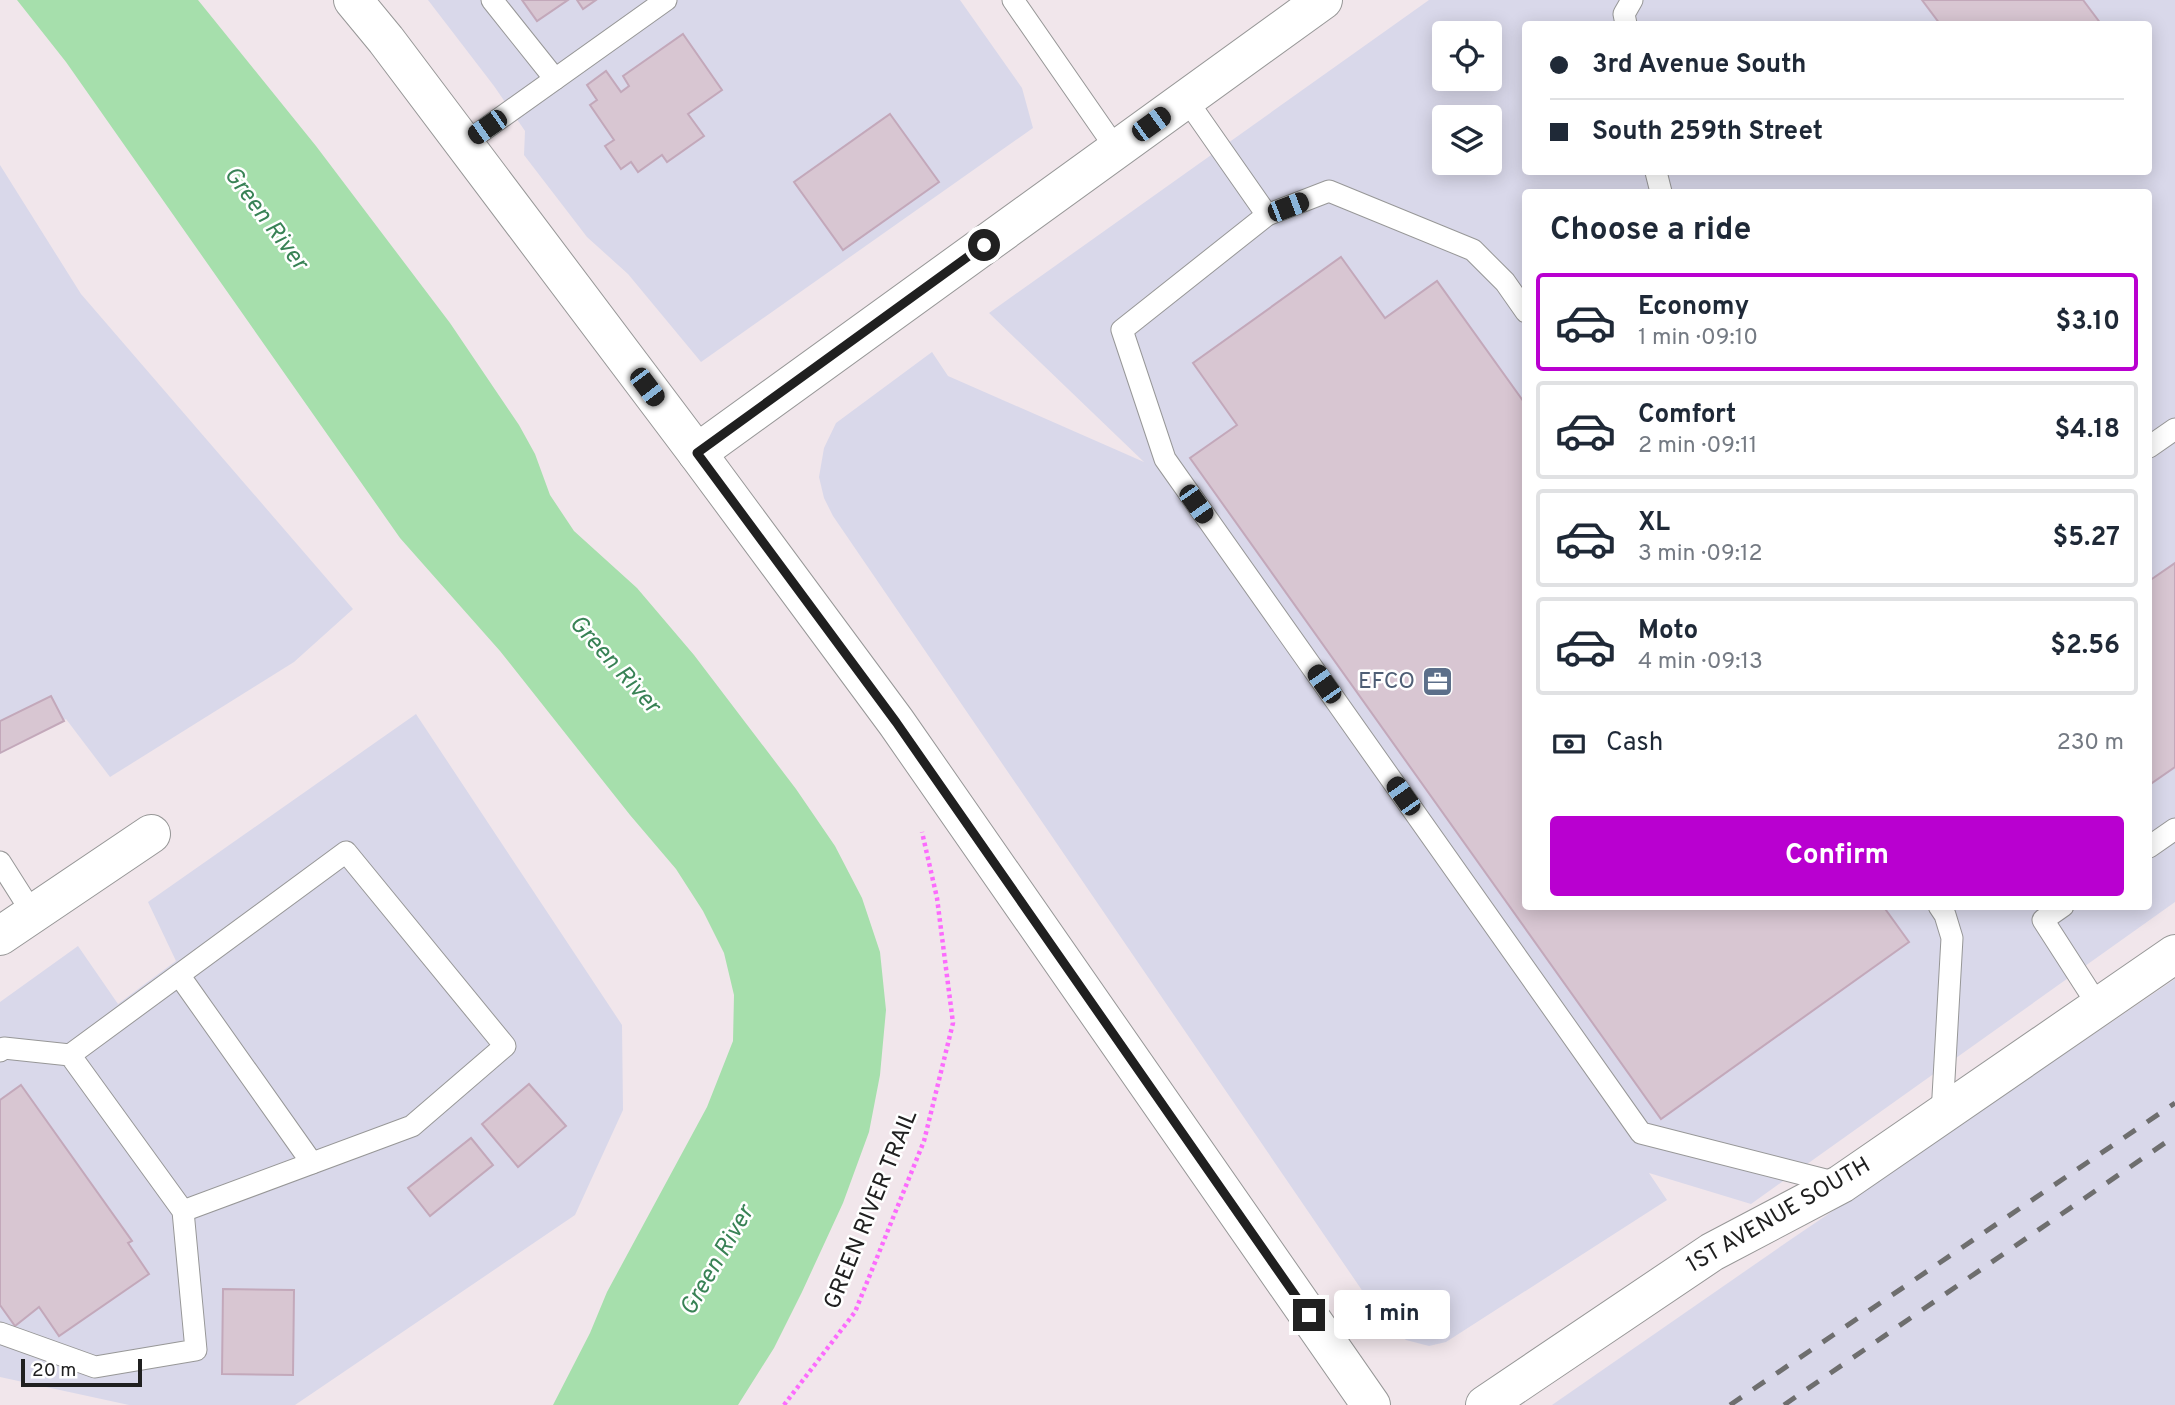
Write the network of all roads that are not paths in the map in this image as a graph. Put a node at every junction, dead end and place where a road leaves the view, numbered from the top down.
1 (353, 0) edge
2 (492, 0) edge
3 (666, 0) edge
4 (1323, 0) edge
5 (1632, 0) edge
6 (1023, 4) edge
7 (1625, 21) edge
8 (555, 79) junction
9 (1186, 99) junction
10 (464, 144) junction
11 (1116, 149) junction
12 (1267, 215) junction
13 (1522, 306) edge
14 (2175, 429) edge
15 (2152, 445) edge
16 (697, 453) junction
17 (2175, 829) edge
18 (151, 834) dead end
19 (2152, 845) edge
20 (0, 862) edge
21 (1942, 910) edge
22 (33, 914) junction
23 (2038, 914) edge
24 (0, 936) edge
25 (2175, 954) edge
26 (179, 975) junction
27 (2099, 1007) junction
28 (1, 1047) edge
29 (70, 1055) junction
30 (1942, 1114) junction
31 (312, 1163) junction
32 (1840, 1184) junction
33 (183, 1211) junction
34 (0, 1334) edge
35 (1371, 1405) edge
36 (1485, 1405) edge

1 - 10 street
2 - 8 lane
3 - 8 lane
4 - 9 street
5 - 7 lane
6 - 11 lane
8 - 10 lane
9 - 11 street
9 - 12 lane
10 - 16 street
11 - 16 street
12 - 13 lane
12 - 32 lane
14 - 15 lane
16 - 35 street
17 - 19 lane
18 - 22 street
20 - 22 lane
21 - 30 lane
22 - 24 street
23 - 27 lane
25 - 27 street, 1ST AVENUE SOUTH
26 - 29 lane
26 - 31 lane
26 - 31 lane
27 - 30 street, 1ST AVENUE SOUTH
28 - 29 lane
29 - 33 lane
30 - 32 street, 1ST AVENUE SOUTH
31 - 33 lane
32 - 36 street, 1ST AVENUE SOUTH
33 - 34 lane

